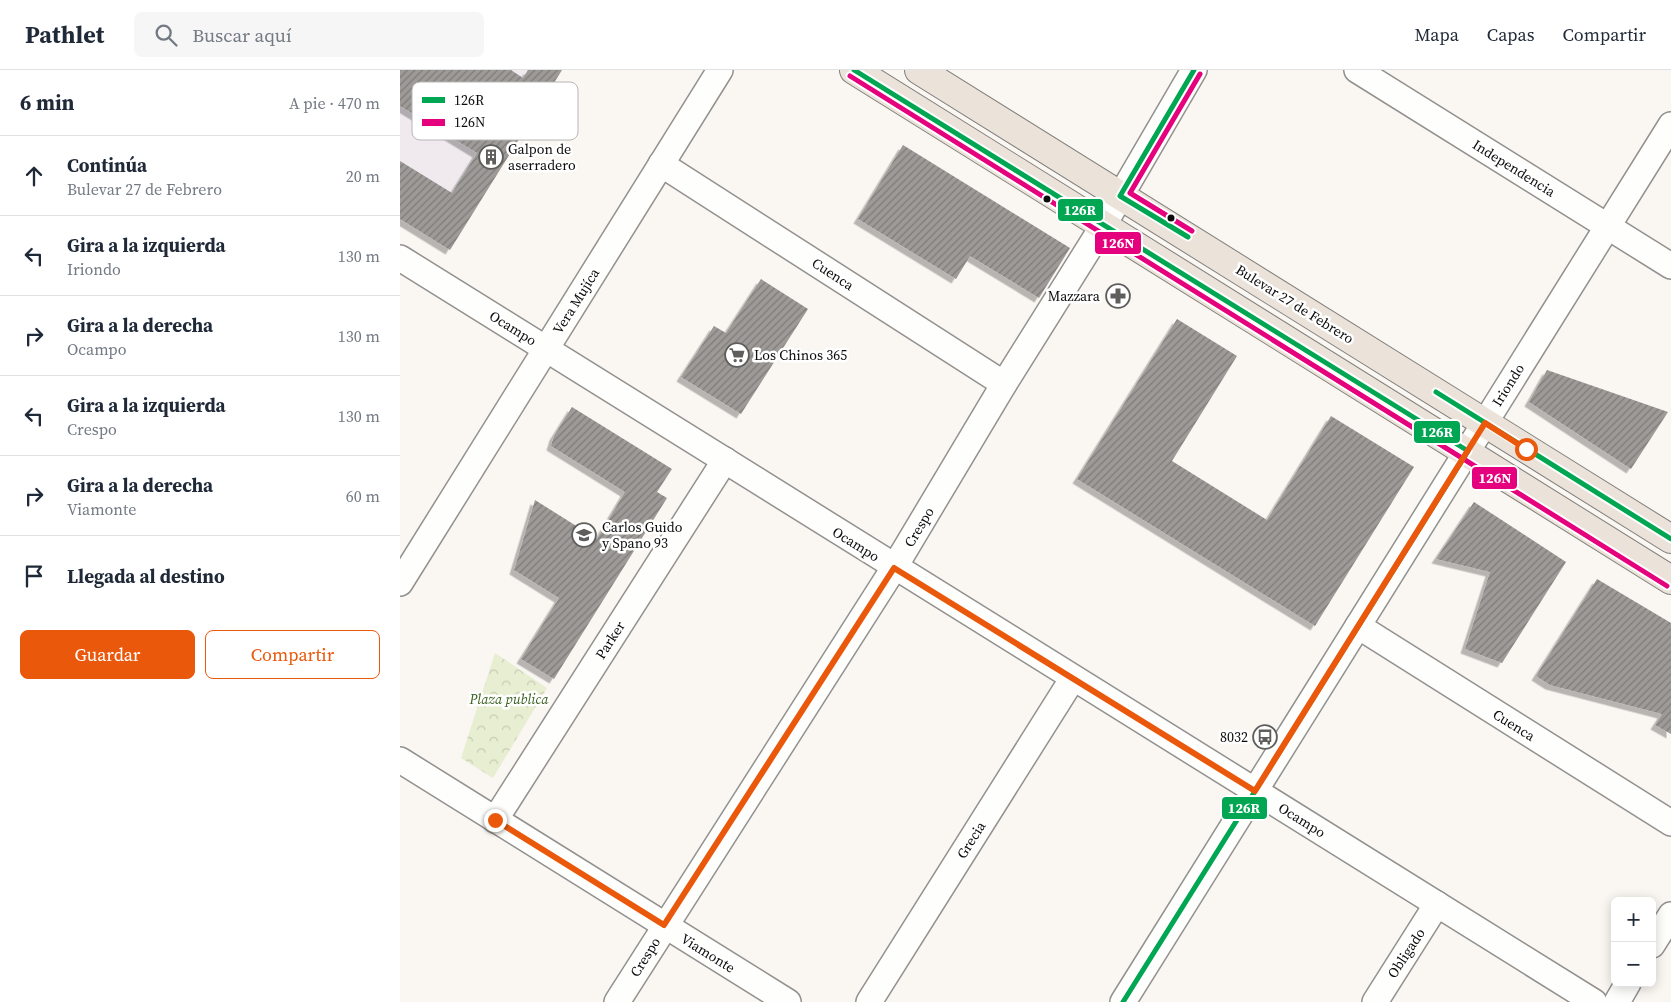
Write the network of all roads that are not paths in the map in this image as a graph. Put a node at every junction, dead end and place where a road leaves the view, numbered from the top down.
1 (720, 70) edge
2 (854, 70) edge
3 (919, 70) edge
4 (1194, 70) edge
5 (1357, 70) edge
6 (1671, 125) edge
7 (662, 164) junction
8 (1120, 196) junction
9 (1103, 226) junction
10 (1608, 226) junction
11 (400, 258) edge
12 (1671, 266) edge
13 (546, 349) junction
14 (1004, 384) junction
15 (1485, 423) junction
16 (1468, 451) junction
17 (725, 460) junction
18 (1671, 539) edge
19 (894, 568) junction
20 (1671, 580) edge
21 (400, 583) edge
22 (1358, 626) junction
23 (1073, 678) junction
24 (400, 760) edge
25 (1255, 791) junction
26 (495, 820) junction
27 (1671, 823) edge
28 (1437, 904) junction
29 (1671, 915) edge
30 (664, 925) junction
31 (1654, 942) edge
32 (1626, 987) edge
33 (617, 1002) edge
34 (788, 1002) edge
35 (869, 1002) edge
36 (1123, 1002) edge
37 (1375, 1002) edge
38 (1594, 1002) edge
39 (1617, 1002) edge

1 - 7 street, Vera Mujíca
2 - 9 main road
3 - 8 main road, Bulevar 27 de Febrero
4 - 8 street, Crespo
5 - 10 street, Independencia
6 - 10 street, Iriondo
7 - 13 street, Vera Mujíca
7 - 14 street, Cuenca
8 - 9 street, Crespo
8 - 15 main road, Bulevar 27 de Febrero
9 - 14 street, Crespo
9 - 16 main road
10 - 12 street, Independencia
10 - 15 street, Iriondo
11 - 13 street, Ocampo
13 - 17 street, Ocampo
13 - 21 street, Vera Mujíca
14 - 19 street, Crespo
15 - 16 street, Iriondo
15 - 18 main road, Bulevar 27 de Febrero
16 - 20 main road
16 - 22 street, Iriondo
17 - 19 street, Ocampo
17 - 26 street, Parker
19 - 23 street, Ocampo
19 - 30 street, Crespo
22 - 25 street, Iriondo
22 - 27 street, Cuenca
23 - 25 street, Ocampo
23 - 35 street, Grecia
24 - 26 street, Viamonte
25 - 28 street, Ocampo
25 - 36 street, Iriondo
26 - 30 street, Viamonte
28 - 37 street, Obligado
28 - 38 street, Ocampo
29 - 31 street
30 - 33 street, Crespo
30 - 34 street, Viamonte
32 - 39 street

